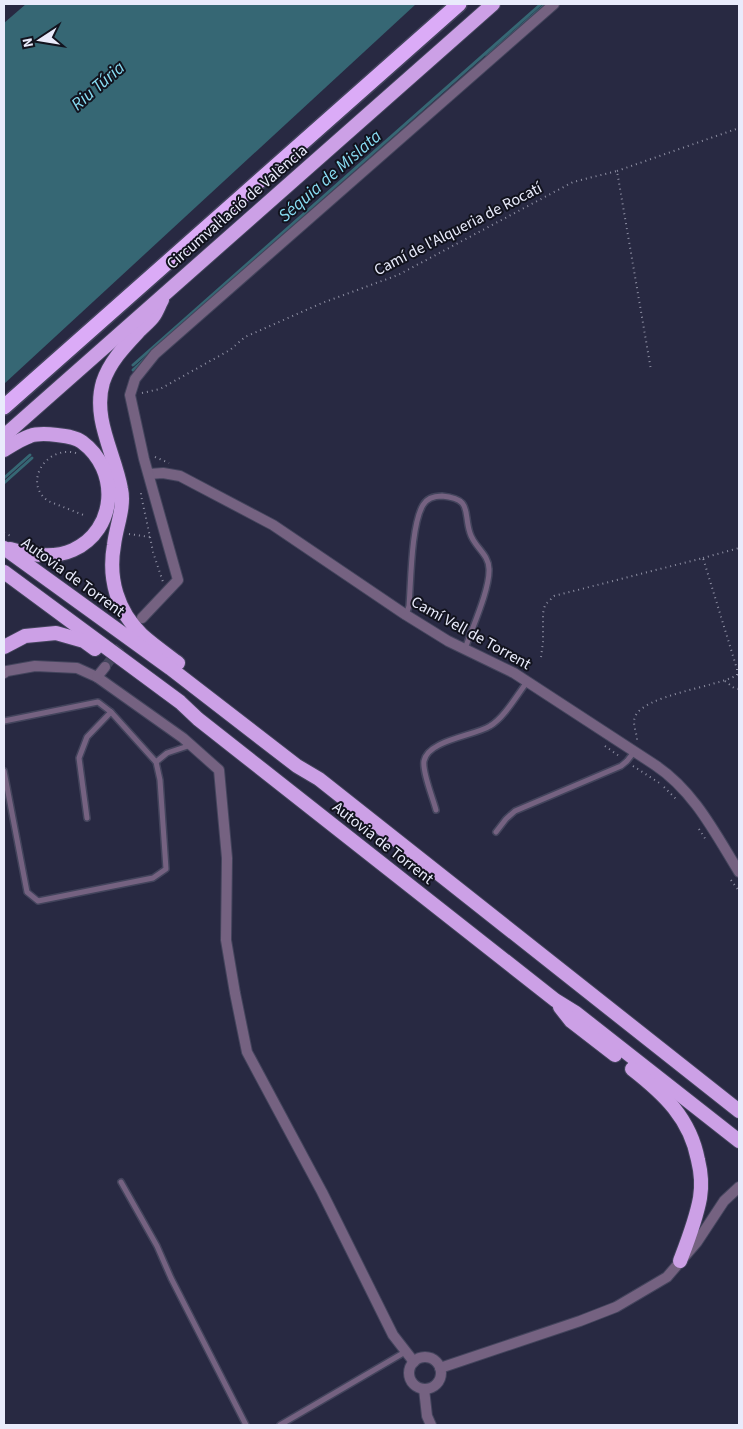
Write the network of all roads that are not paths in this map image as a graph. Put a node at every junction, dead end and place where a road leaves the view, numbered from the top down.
1 (459, 4) edge
2 (493, 4) edge
3 (554, 4) edge
4 (166, 293) junction
5 (4, 407) edge
6 (4, 436) edge
7 (4, 450) edge
8 (149, 474) junction
9 (4, 548) edge
10 (4, 572) edge
11 (406, 616) junction
12 (142, 618) dead end
13 (4, 647) edge
14 (464, 649) junction
15 (105, 667) tunnel mouth
16 (4, 673) edge
17 (97, 677) junction
18 (527, 682) junction
19 (111, 712) junction
20 (198, 720) junction
21 (4, 721) edge
22 (192, 745) junction
23 (634, 752) junction
24 (156, 762) junction
25 (4, 771) edge
26 (318, 779) junction
27 (436, 810) dead end
28 (87, 818) dead end
29 (496, 832) dead end
30 (739, 872) edge
31 (555, 1000) junction
32 (739, 1111) edge
33 (739, 1141) edge
34 (121, 1182) dead end
35 (739, 1186) edge
36 (680, 1261) junction
37 (405, 1352) junction
38 (414, 1362) junction
39 (440, 1368) junction
40 (424, 1389) junction
41 (246, 1425) edge
42 (280, 1425) edge
43 (431, 1425) edge

1 - 5 highway, Circumval·lació de València
2 - 4 highway, Circumval·lació de València
3 - 8 street
4 - 6 highway, Circumval·lació de València
4 - 26 highway
7 - 9 highway
8 - 11 street, Camí Vell de Torrent
8 - 12 street
9 - 26 highway, Autovia de Torrent
10 - 20 highway, Autovia de Torrent
11 - 14 street, Camí Vell de Torrent
11 - 14 lane
13 - 20 highway
14 - 18 street, Camí Vell de Torrent
15 - 17 street
16 - 17 street
17 - 22 street
18 - 23 street, Camí Vell de Torrent
18 - 27 lane
19 - 21 lane
19 - 24 lane
19 - 28 lane
20 - 31 highway, Autovia de Torrent
22 - 24 lane
22 - 37 street
23 - 29 lane
23 - 30 street, Camí Vell de Torrent
24 - 25 lane
26 - 32 highway, Autovia de Torrent
31 - 33 highway, Autovia de Torrent
31 - 36 highway
34 - 41 lane
35 - 36 street
36 - 39 street
37 - 38 street
37 - 42 lane
38 - 39 street
38 - 40 street
39 - 40 street
40 - 43 street

